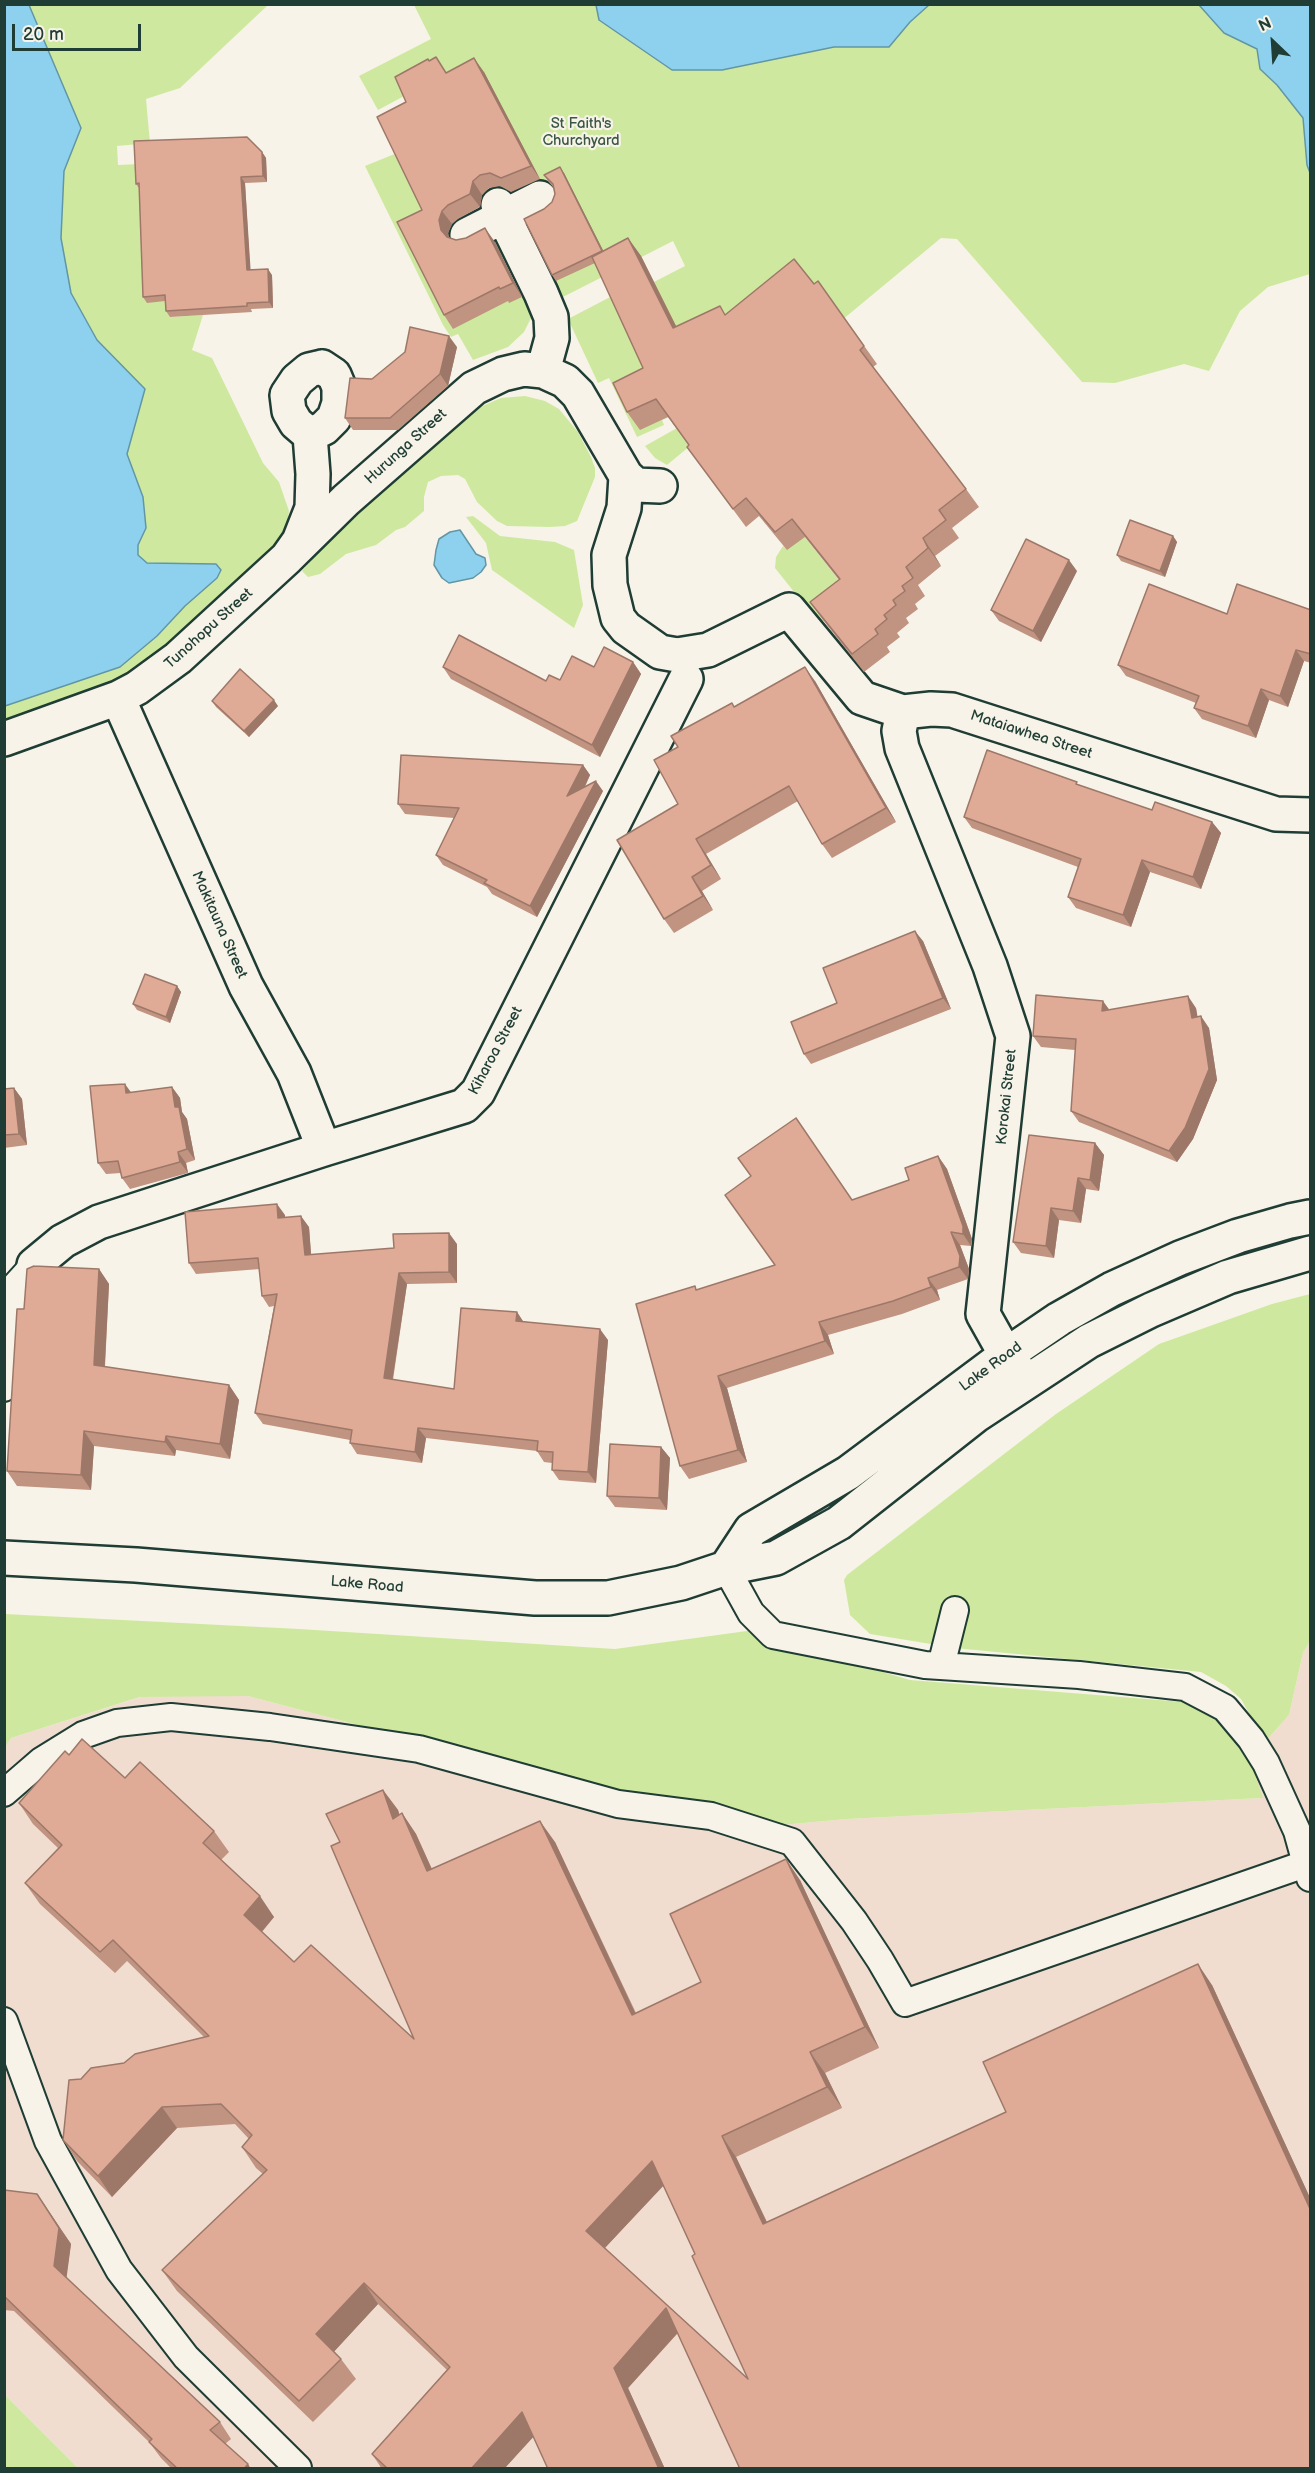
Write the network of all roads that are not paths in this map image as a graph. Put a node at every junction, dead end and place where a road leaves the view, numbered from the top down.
1 (540, 198) dead end
2 (500, 211) junction
3 (467, 235) edge
4 (543, 371) junction
5 (310, 435) dead end
6 (287, 558) junction
7 (789, 610) joint
8 (686, 680) dead end
9 (118, 698) junction
10 (903, 712) junction
11 (4, 739) edge
12 (1311, 815) edge
13 (324, 1149) junction
14 (1300, 1219) edge
15 (1305, 1254) edge
16 (34, 1265) joint
17 (1006, 1355) junction
18 (1026, 1380) junction
19 (4, 1388) edge
20 (4, 1558) edge
21 (726, 1568) junction
22 (955, 1610) dead end
23 (941, 1666) junction
24 (4, 1792) edge
25 (1308, 1871) edge
26 (4, 2022) edge
27 (298, 2469) edge

1 - 2 street
2 - 3 street
2 - 4 street
4 - 6 street, Hurunga Street
4 - 7 street, Hurunga Street
5 - 6 street, Tunohopu Street
6 - 9 street, Tunohopu Street
7 - 10 street, Mataiawhea Street
8 - 13 street, Kiharoa Street
9 - 11 street, Tunohopu Street
9 - 13 street, Makitauna Street
10 - 12 street, Mataiawhea Street
10 - 17 street, Korokai Street
13 - 16 street, Kiharoa Street
14 - 15 street, Lake Road
14 - 17 street, Lake Road
15 - 18 street, Lake Road
16 - 19 lane
17 - 18 street, Korokai Street
17 - 21 street, Lake Road
18 - 21 street, Lake Road
20 - 21 street, Lake Road
21 - 23 lane
22 - 23 lane
23 - 25 lane
24 - 25 lane
26 - 27 lane

